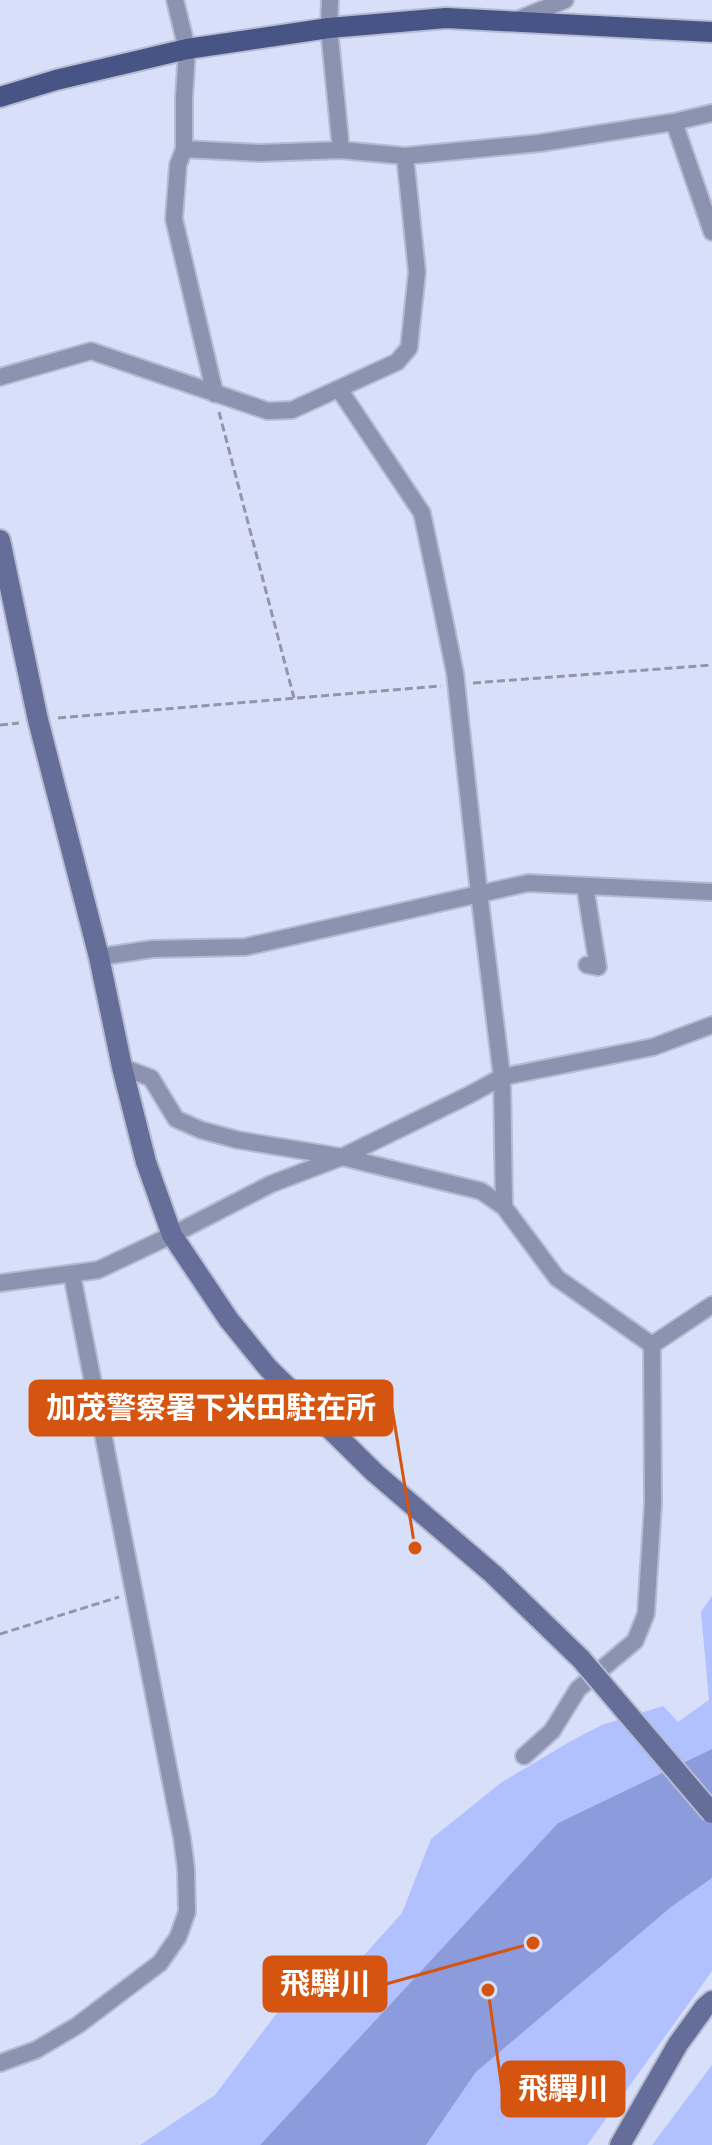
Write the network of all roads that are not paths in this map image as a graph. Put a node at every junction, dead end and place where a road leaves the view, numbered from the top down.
1 (175, 0) edge
2 (330, 0) edge
3 (565, 0) edge
4 (512, 23) junction
5 (329, 28) junction
6 (712, 32) edge
7 (187, 49) junction
8 (0, 97) edge
9 (712, 113) edge
10 (674, 122) junction
11 (184, 149) junction
12 (341, 150) junction
13 (405, 156) junction
14 (712, 232) edge
15 (0, 377) edge
16 (339, 389) junction
17 (215, 394) junction
18 (0, 540) edge
19 (585, 886) junction
20 (712, 892) edge
21 (479, 893) junction
22 (99, 957) junction
23 (587, 965) dead end
24 (712, 1025) edge
25 (122, 1067) junction
26 (502, 1077) junction
27 (342, 1157) junction
28 (504, 1207) junction
29 (172, 1235) junction
30 (72, 1275) junction
31 (0, 1283) edge
32 (712, 1305) edge
33 (652, 1345) junction
34 (524, 1756) dead end
35 (712, 1813) edge
36 (712, 2001) edge
37 (0, 2063) edge
38 (620, 2145) edge

1 - 7 street
2 - 5 street
3 - 4 street
4 - 5 main road
4 - 6 main road
5 - 7 main road
5 - 12 street
7 - 8 main road
7 - 11 street
9 - 10 street
10 - 13 street
10 - 14 street
11 - 12 street
11 - 17 street
12 - 13 street
13 - 16 street
15 - 17 street
16 - 17 street
16 - 21 street
18 - 22 street
19 - 20 street
19 - 21 street
19 - 23 street
21 - 22 street
21 - 26 street
22 - 25 street
24 - 26 street
25 - 27 street
25 - 29 street
26 - 27 street
26 - 28 street
27 - 28 street
27 - 29 street
28 - 33 street
29 - 30 street
29 - 35 street, bridge
30 - 31 street
30 - 37 street
32 - 33 street
33 - 34 street
36 - 38 street

